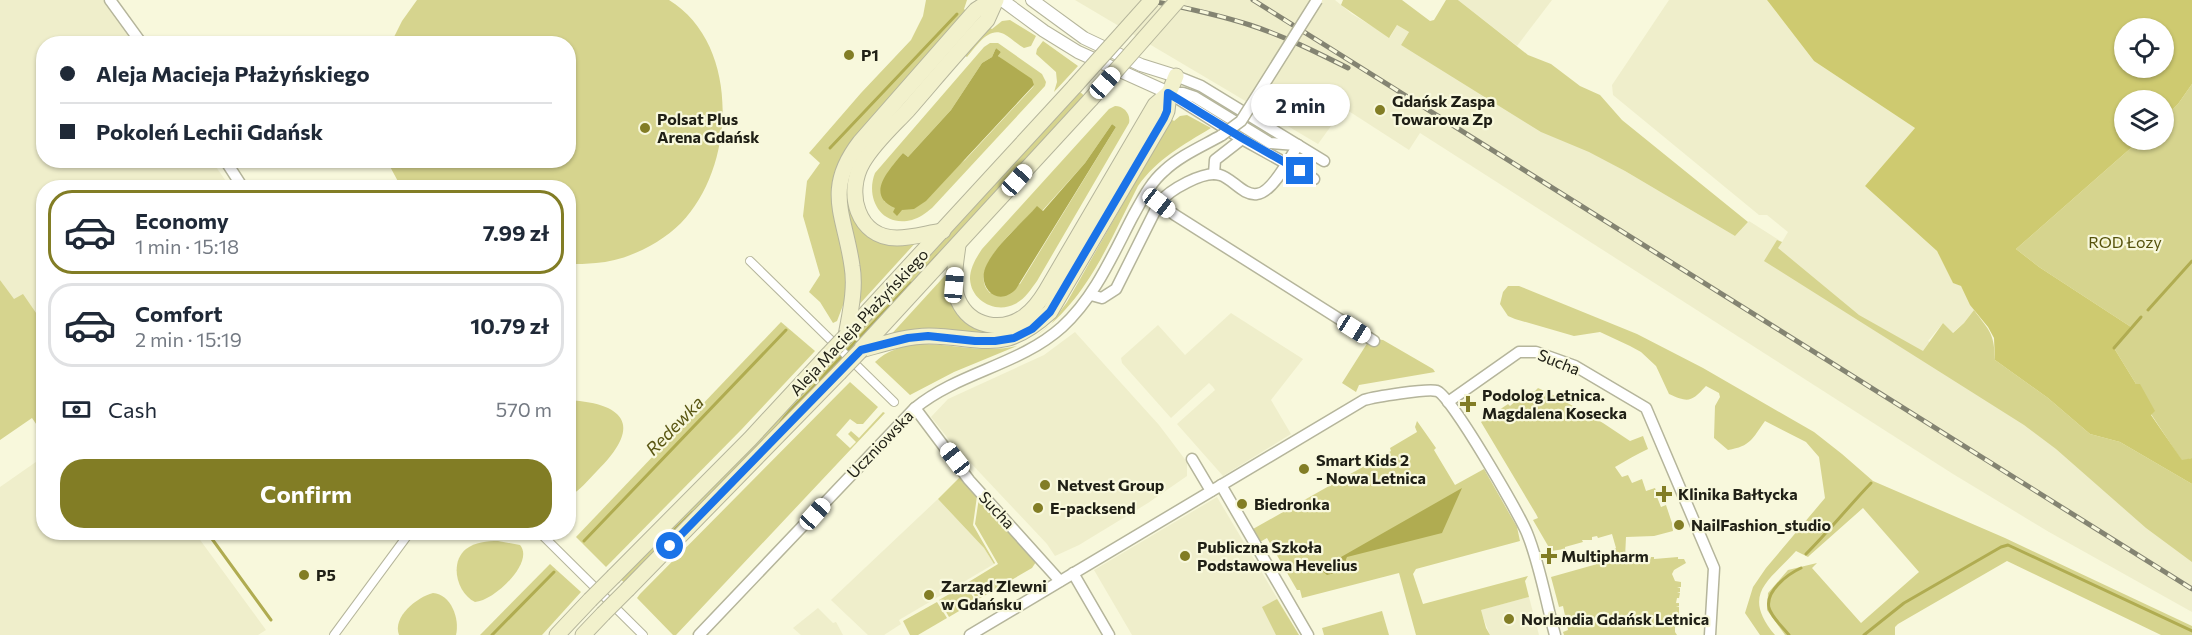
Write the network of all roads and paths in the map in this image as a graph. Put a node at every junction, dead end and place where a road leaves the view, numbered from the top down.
1 (110, 0) edge
2 (994, 0) edge
3 (1002, 0) edge
4 (1032, 0) edge
5 (1152, 0) edge
6 (1178, 0) edge
7 (1317, 0) edge
8 (136, 36) edge
9 (1176, 76) junction
10 (1168, 93) junction
11 (1242, 138) junction
12 (1298, 145) junction
13 (1324, 161) dead end
14 (1287, 163) junction
15 (1214, 174) junction
16 (1314, 179) dead end
17 (1159, 203) junction
18 (943, 231) junction
19 (957, 245) junction
20 (750, 261) dead end
21 (1090, 295) junction
22 (846, 336) junction
23 (1374, 341) dead end
24 (861, 350) junction
25 (894, 402) dead end
26 (1448, 402) junction
27 (915, 408) junction
28 (1192, 459) dead end
29 (1221, 485) junction
30 (1210, 491) junction
31 (404, 540) edge
32 (547, 540) edge
33 (1073, 573) junction
34 (1060, 581) junction
35 (334, 635) edge
36 (557, 635) edge
37 (583, 635) edge
38 (643, 635) edge
39 (699, 635) edge
40 (970, 635) edge
41 (1109, 635) edge
42 (1308, 635) edge
43 (1555, 635) edge
44 (1710, 635) edge

1 - 8 street
2 - 18 main road
2 - 22 main road
3 - 10 street
4 - 9 street
5 - 18 main road, Aleja Macieja Płażyńskiego, bridge
6 - 19 main road, Aleja Macieja Płażyńskiego, bridge
7 - 21 street, Uczniowska, bridge
9 - 10 main road
9 - 12 street
10 - 11 street
10 - 12 street
10 - 19 main road
10 - 24 main road
11 - 14 street
11 - 15 street
12 - 13 street
12 - 14 street
14 - 15 street
14 - 16 street
15 - 17 street
17 - 21 street
17 - 23 street
18 - 22 main road, Aleja Macieja Płażyńskiego
19 - 24 main road, Aleja Macieja Płażyńskiego
20 - 25 street
21 - 27 street, Uczniowska
22 - 36 main road, Aleja Macieja Płażyńskiego, bridge
24 - 37 main road, Aleja Macieja Płażyńskiego, bridge
26 - 29 street
26 - 43 street
26 - 44 street, Sucha
27 - 34 street, Sucha
27 - 39 street, Uczniowska
28 - 30 street
29 - 30 street
29 - 42 street
30 - 33 street
31 - 35 street
32 - 38 street
33 - 34 street
33 - 41 street
34 - 40 street

